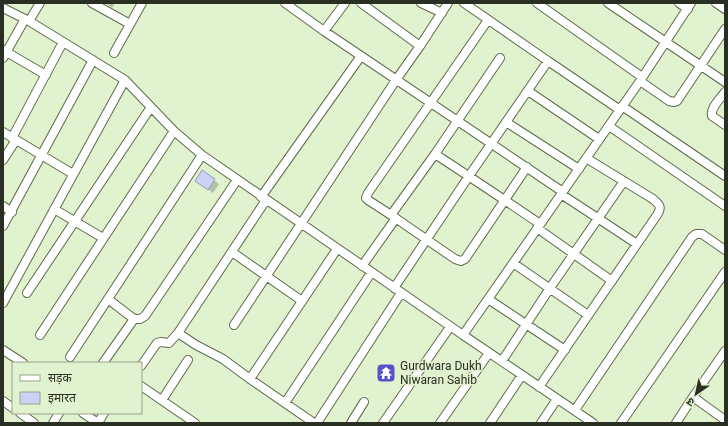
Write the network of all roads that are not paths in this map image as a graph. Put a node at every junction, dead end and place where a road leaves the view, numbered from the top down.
1 (40, 3) edge
2 (92, 3) edge
3 (142, 3) edge
4 (285, 3) edge
5 (345, 3) edge
6 (361, 3) edge
7 (421, 3) edge
8 (448, 3) edge
9 (464, 3) edge
10 (537, 3) edge
11 (608, 3) edge
12 (680, 3) edge
13 (716, 3) edge
14 (690, 6) edge
15 (3, 8) edge
16 (725, 9) edge
17 (442, 13) junction
18 (27, 20) junction
19 (488, 20) junction
20 (130, 24) junction
21 (725, 29) edge
22 (324, 32) junction
23 (63, 42) junction
24 (665, 42) junction
25 (420, 46) junction
26 (4, 53) edge
27 (114, 53) dead end
28 (360, 56) junction
29 (500, 58) dead end
30 (93, 60) junction
31 (548, 62) junction
32 (700, 65) junction
33 (46, 75) junction
34 (641, 79) junction
35 (125, 80) junction
36 (396, 80) junction
37 (725, 82) edge
38 (528, 91) junction
39 (725, 92) edge
40 (431, 103) junction
41 (151, 107) junction
42 (621, 108) junction
43 (457, 121) junction
44 (506, 122) junction
45 (725, 125) edge
46 (609, 126) junction
47 (174, 131) junction
48 (3, 132) edge
49 (14, 139) junction
50 (600, 139) junction
51 (492, 144) junction
52 (435, 154) junction
53 (202, 155) junction
54 (41, 156) junction
55 (586, 158) junction
56 (3, 160) edge
57 (527, 168) junction
58 (579, 169) junction
59 (73, 174) junction
60 (469, 176) junction
61 (725, 176) edge
62 (237, 180) junction
63 (624, 182) junction
64 (562, 193) junction
65 (264, 198) junction
66 (504, 200) junction
67 (3, 206) edge
68 (725, 206) edge
69 (54, 209) junction
70 (12, 212) junction
71 (393, 217) junction
72 (598, 218) junction
73 (75, 221) junction
74 (301, 224) junction
75 (3, 226) edge
76 (539, 226) junction
77 (103, 238) junction
78 (426, 239) junction
79 (637, 244) junction
80 (337, 249) junction
81 (725, 250) edge
82 (232, 252) junction
83 (574, 254) junction
84 (513, 263) junction
85 (362, 266) junction
86 (371, 272) junction
87 (725, 272) edge
88 (266, 276) junction
89 (612, 281) junction
90 (394, 288) junction
91 (550, 288) junction
92 (27, 293) dead end
93 (402, 293) junction
94 (108, 299) junction
95 (488, 299) junction
96 (302, 301) junction
97 (3, 304) edge
98 (588, 315) junction
99 (134, 319) junction
100 (527, 324) junction
101 (234, 325) dead end
102 (450, 327) junction
103 (178, 333) junction
104 (40, 335) dead end
105 (463, 336) junction
106 (3, 350) edge
107 (565, 350) junction
108 (725, 351) edge
109 (489, 353) junction
110 (70, 357) dead end
111 (188, 360) dead end
112 (21, 362) edge
113 (106, 362) edge
114 (502, 362) junction
115 (142, 365) edge
116 (522, 375) junction
117 (250, 379) junction
118 (142, 387) edge
119 (539, 387) junction
120 (693, 397) junction
121 (557, 399) junction
122 (162, 400) junction
123 (3, 401) edge
124 (364, 402) dead end
125 (285, 404) junction
126 (12, 407) edge
127 (575, 410) junction
128 (21, 414) edge
129 (58, 414) edge
130 (84, 414) edge
131 (103, 414) edge
132 (725, 420) edge
133 (33, 423) edge
134 (52, 423) edge
135 (98, 423) edge
136 (195, 423) edge
137 (315, 423) edge
138 (351, 423) edge
139 (383, 423) edge
140 (440, 423) edge
141 (490, 423) edge
142 (541, 423) edge
143 (592, 423) edge
144 (621, 423) edge
145 (676, 423) edge

1 - 18 street
2 - 20 street
3 - 20 street
4 - 22 street
5 - 22 street
6 - 25 street
7 - 17 street
8 - 17 street
9 - 19 street
10 - 34 street
11 - 24 street
12 - 14 street
13 - 16 street
14 - 24 street
15 - 18 street
17 - 25 street
18 - 23 street
18 - 26 street
19 - 31 street
19 - 40 street
20 - 27 street
21 - 32 street
22 - 28 street
23 - 30 street
23 - 33 street
24 - 32 street
24 - 34 street
25 - 36 street
26 - 33 street
28 - 36 street
28 - 65 street
29 - 43 street
30 - 35 street
30 - 54 street
31 - 38 street
31 - 42 street
32 - 34 street
32 - 37 street
33 - 49 street
34 - 42 street
35 - 41 street
35 - 59 street
36 - 40 street
36 - 74 street
38 - 44 street
38 - 50 street
39 - 45 street
40 - 43 street
40 - 71 street
41 - 47 street
41 - 73 street
42 - 46 street
42 - 61 street
43 - 51 street
43 - 52 street
44 - 51 street
44 - 58 street
46 - 50 street
46 - 68 street
47 - 53 street
47 - 77 street
48 - 49 street
49 - 54 street
49 - 56 street
50 - 55 street
51 - 57 street
51 - 60 street
52 - 60 street
52 - 71 street
53 - 62 street
53 - 94 street
54 - 59 street
54 - 70 street
55 - 58 street
55 - 63 street
57 - 64 street
57 - 66 street
58 - 64 street
59 - 69 street
60 - 66 street
60 - 78 street
62 - 65 street
62 - 99 street
63 - 72 street
63 - 79 street
64 - 72 street
64 - 76 street
65 - 74 street
65 - 82 street
66 - 76 street
66 - 78 street
67 - 70 street
69 - 73 street
69 - 97 street
70 - 75 street
71 - 78 street
71 - 85 street
72 - 79 street
72 - 83 street
73 - 77 street
73 - 92 street
74 - 80 street
74 - 88 street
76 - 83 street
76 - 84 street
77 - 104 street
78 - 90 street
79 - 89 street
80 - 85 street
80 - 96 street
81 - 127 street
82 - 88 street
82 - 103 street
83 - 89 street
83 - 91 street
84 - 91 street
84 - 95 street
85 - 86 street
86 - 90 street
86 - 125 street
87 - 144 street
88 - 96 street
88 - 101 street
89 - 98 street
90 - 93 street
91 - 98 street
91 - 100 street
93 - 102 street
93 - 137 street
94 - 99 street
94 - 110 street
95 - 100 street
95 - 105 street
96 - 117 street
98 - 107 street
99 - 113 street
100 - 107 street
100 - 114 street
102 - 105 street
102 - 139 street
103 - 115 street
103 - 117 street
105 - 109 street
106 - 112 street
107 - 119 street
108 - 120 street
109 - 114 street
109 - 140 street
111 - 122 street
114 - 116 street
116 - 119 street
116 - 141 street
117 - 125 street
118 - 122 street
119 - 121 street
120 - 132 street
120 - 145 street
121 - 127 street
121 - 142 street
122 - 136 street
123 - 126 street
124 - 138 street
125 - 137 street
127 - 143 street
128 - 133 street
129 - 134 street
130 - 135 street
131 - 135 street

